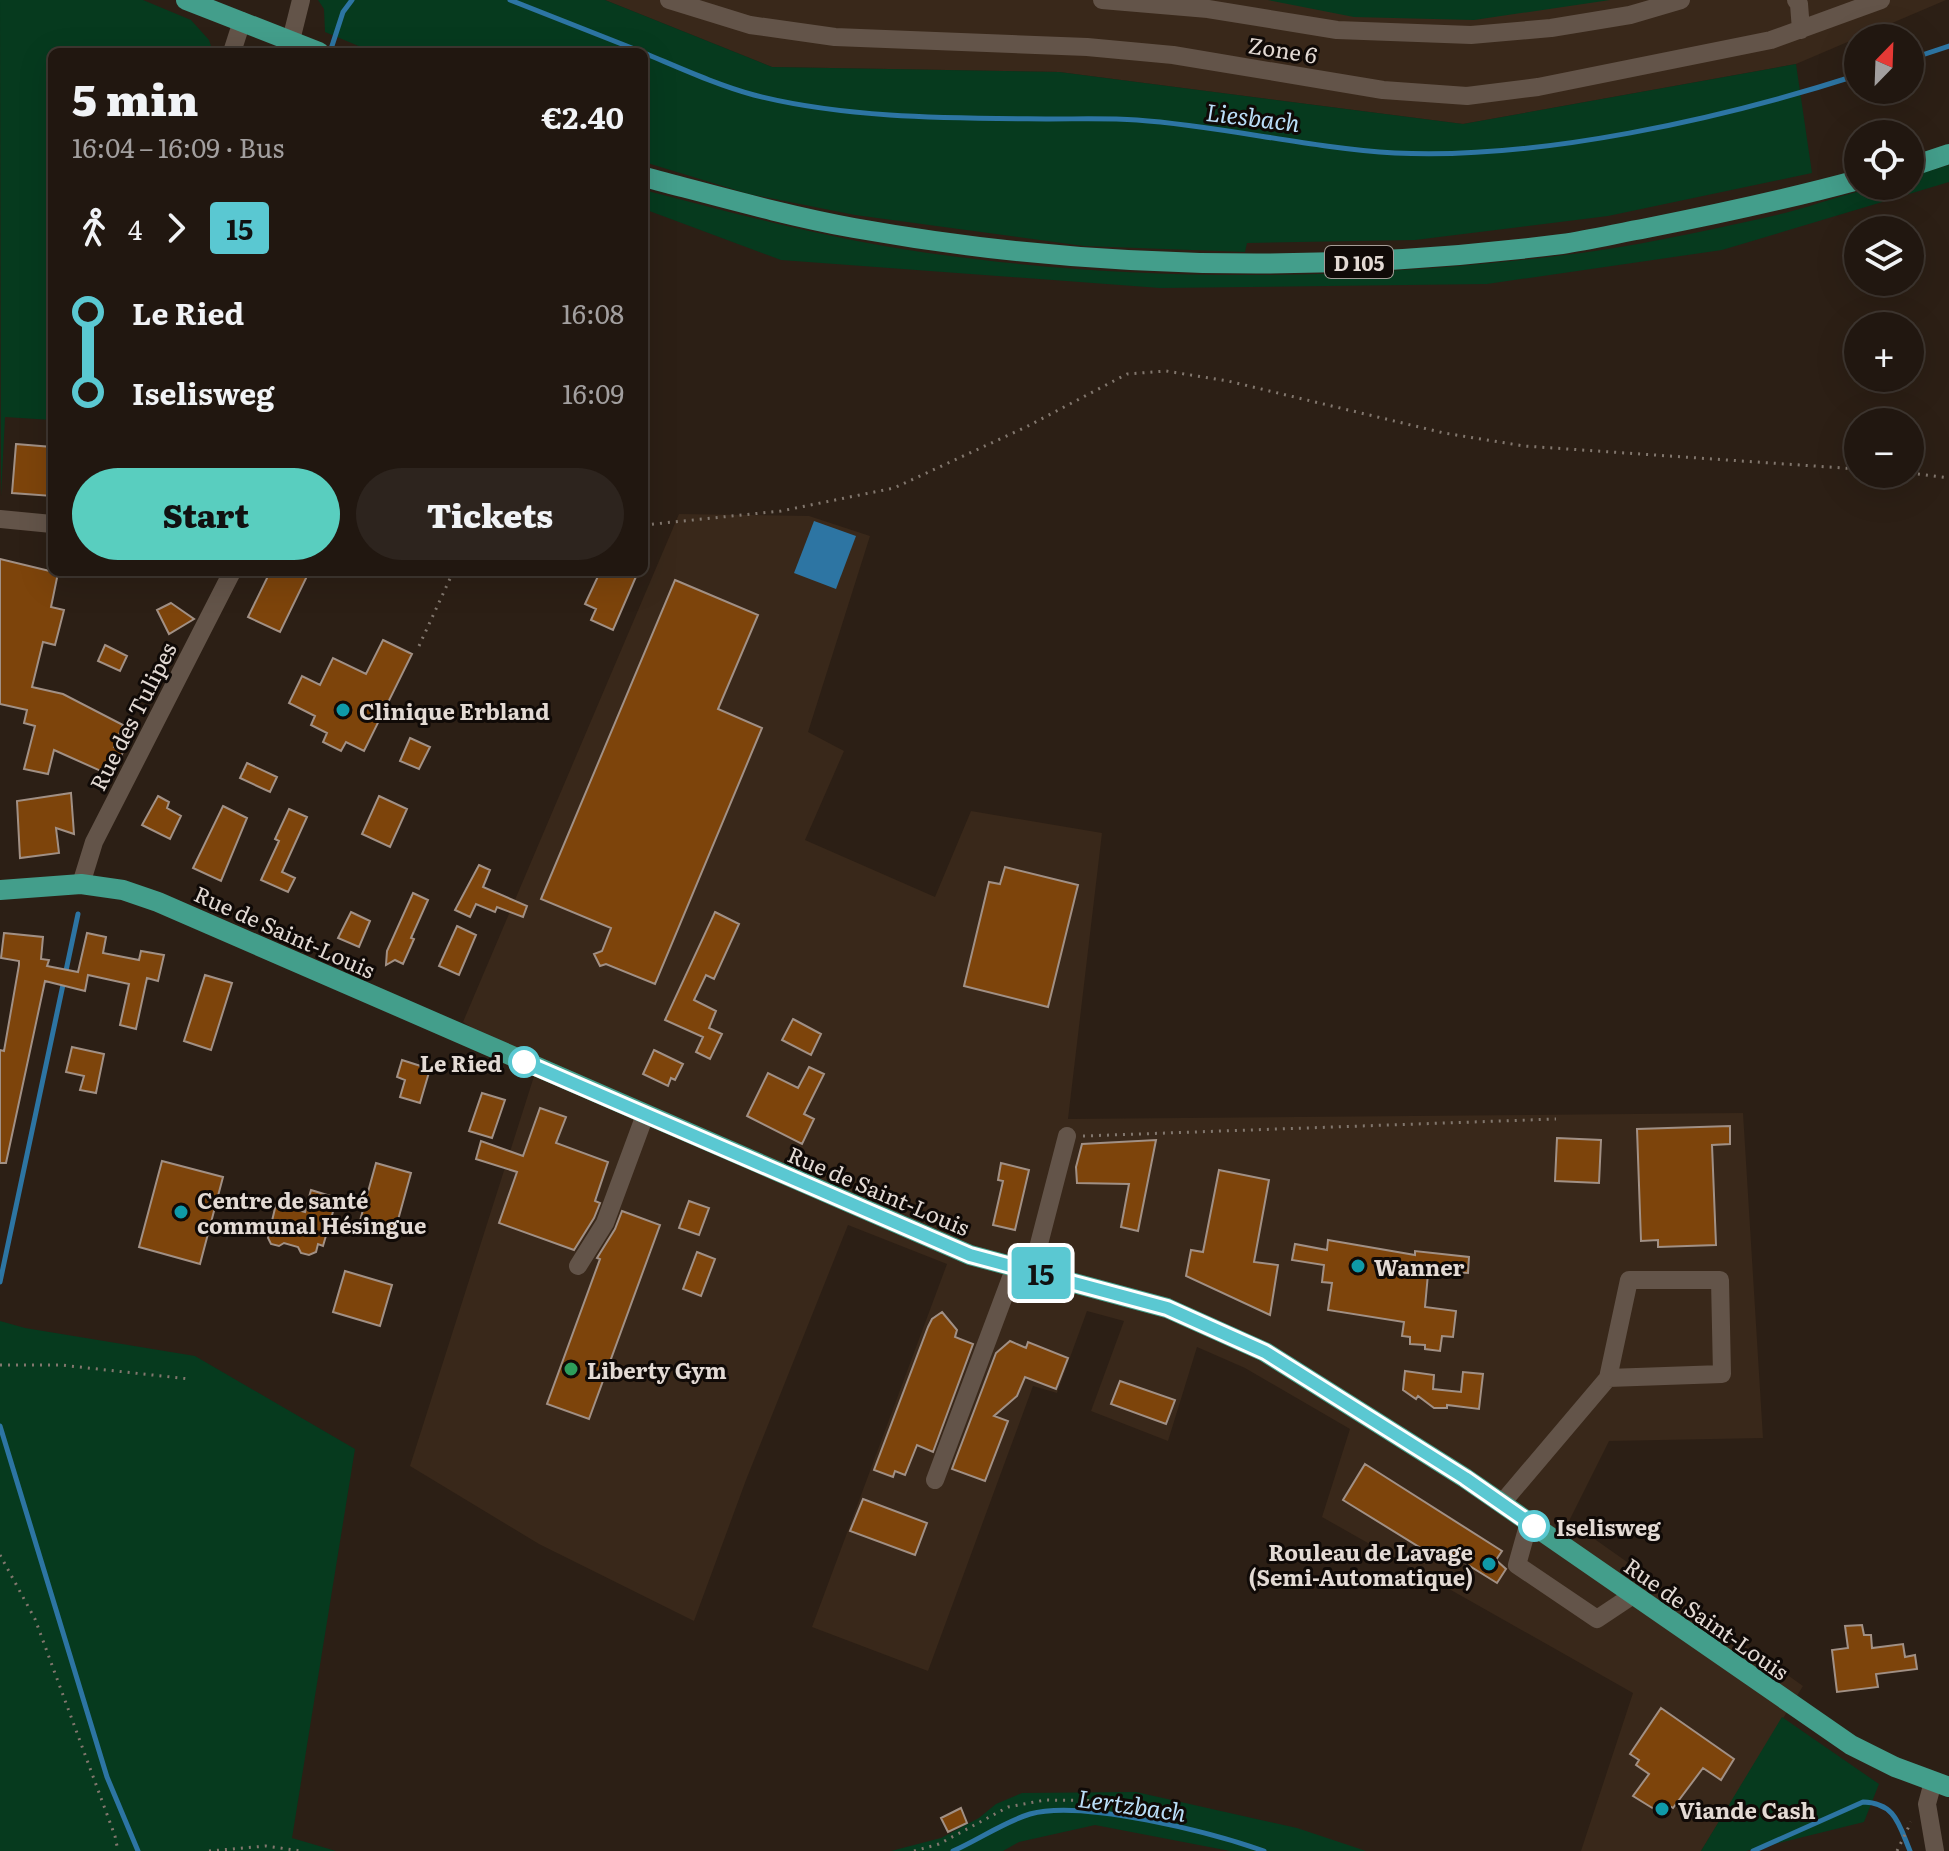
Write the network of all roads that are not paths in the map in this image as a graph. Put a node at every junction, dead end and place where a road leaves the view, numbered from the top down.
1 (186, 0) edge
2 (301, 0) edge
3 (669, 0) edge
4 (1102, 0) edge
5 (1681, 0) edge
6 (1881, 0) edge
7 (1799, 1) edge
8 (242, 21) junction
9 (1801, 30) junction
10 (233, 48) edge
11 (303, 48) edge
12 (1949, 154) edge
13 (1924, 162) edge
14 (648, 178) edge
15 (1844, 184) edge
16 (0, 519) edge
17 (48, 524) edge
18 (230, 576) edge
19 (81, 884) junction
20 (0, 890) edge
21 (645, 1115) junction
22 (1067, 1136) road end
23 (578, 1266) dead end
24 (1024, 1269) junction
25 (1608, 1378) junction
26 (935, 1480) dead end
27 (1502, 1503) junction
28 (1529, 1522) junction
29 (1633, 1595) junction
30 (1941, 1785) edge
31 (1935, 1851) edge

1 - 8 main road
2 - 11 street
3 - 9 street, Zone 6
4 - 5 street
6 - 9 street, Zone 6
7 - 9 street
8 - 10 street
8 - 11 main road
12 - 13 main road
14 - 15 main road, D 105
16 - 17 street
18 - 19 street, Rue des Tulipes
19 - 20 main road, Rue de Saint-Louis
19 - 21 main road, Rue de Saint-Louis
21 - 23 street
21 - 24 main road, Rue de Saint-Louis
22 - 24 street
24 - 26 street
24 - 27 main road, Rue de Saint-Louis
25 - 25 street
25 - 27 street
27 - 28 main road, Rue de Saint-Louis
28 - 29 main road, Rue de Saint-Louis
28 - 29 street
29 - 30 main road, Rue de Saint-Louis
30 - 31 street

